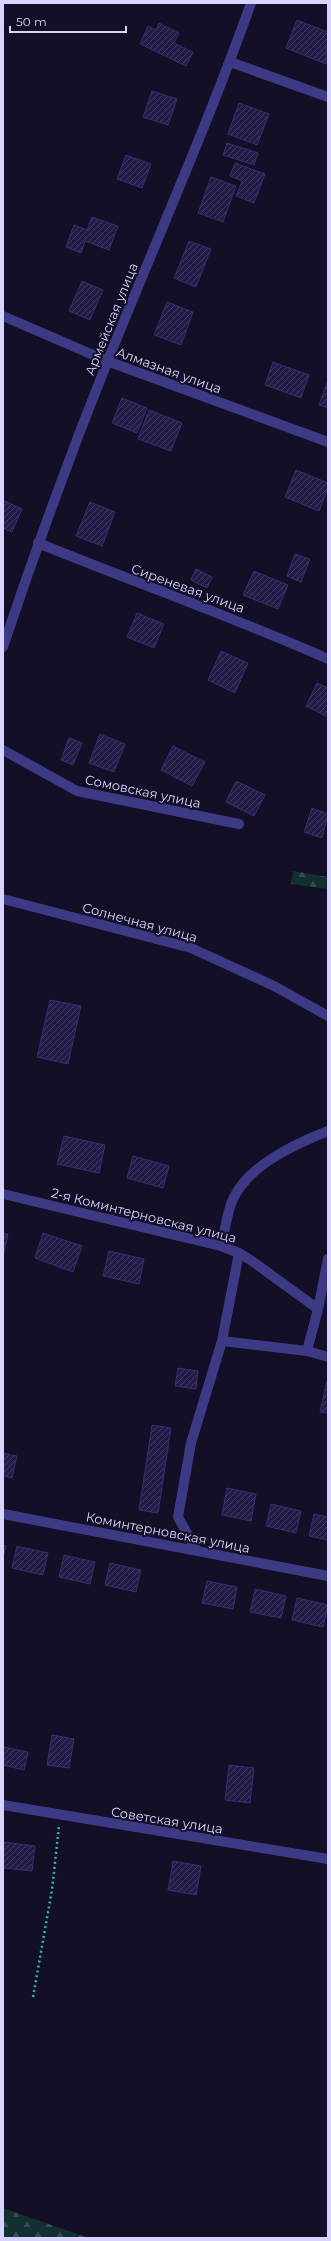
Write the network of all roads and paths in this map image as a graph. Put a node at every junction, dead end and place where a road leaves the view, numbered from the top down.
1 (251, 3) edge
2 (230, 62) junction
3 (328, 97) edge
4 (3, 316) edge
5 (107, 362) junction
6 (328, 442) edge
7 (38, 543) junction
8 (3, 647) edge
9 (328, 659) edge
10 (3, 750) edge
11 (239, 824) dead end
12 (3, 899) edge
13 (328, 1016) edge
14 (328, 1131) edge
15 (3, 1194) edge
16 (222, 1246) junction
17 (239, 1253) junction
18 (328, 1259) edge
19 (318, 1309) junction
20 (222, 1342) junction
21 (307, 1351) junction
22 (328, 1357) edge
23 (3, 1514) edge
24 (197, 1551) junction
25 (328, 1576) edge
26 (3, 1805) edge
27 (60, 1816) junction
28 (328, 1859) edge
29 (33, 1996) dead end

1 - 2 street, Армейская улица
2 - 3 street
2 - 5 street, Армейская улица
4 - 5 street, Алмазная улица
5 - 6 street, Алмазная улица
5 - 7 street, Армейская улица
7 - 8 street, Армейская улица
7 - 9 street, Сиреневая улица
10 - 11 street, Сомовская улица
12 - 13 street, Солнечная улица
14 - 16 street
15 - 16 street, 2-я Коминтерновская улица
16 - 17 street, 2-я Коминтерновская улица
17 - 19 street, 2-я Коминтерновская улица
17 - 20 street
18 - 19 street
19 - 21 street
20 - 21 street
20 - 24 street
21 - 22 street
23 - 24 street, Коминтерновская улица
24 - 25 street, Коминтерновская улица
26 - 27 street, Советская улица
27 - 28 street, Советская улица
27 - 29 path

